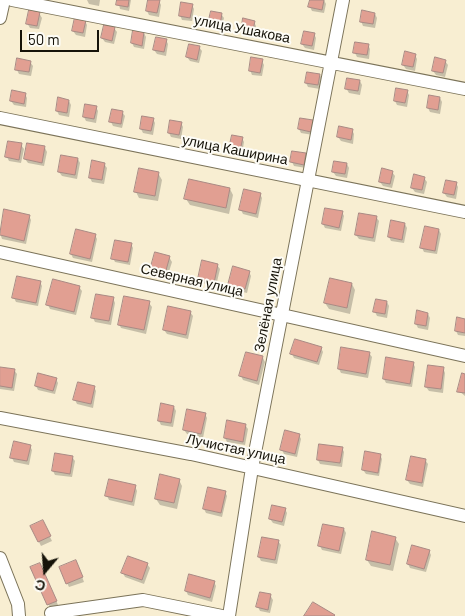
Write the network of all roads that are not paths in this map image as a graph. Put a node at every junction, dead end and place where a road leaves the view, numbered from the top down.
1 (4, 0) edge
2 (12, 0) edge
3 (343, 0) edge
4 (0, 18) edge
5 (331, 62) junction
6 (465, 89) edge
7 (0, 118) edge
8 (308, 180) junction
9 (465, 212) edge
10 (0, 252) edge
11 (282, 315) junction
12 (465, 356) edge
13 (0, 418) edge
14 (252, 468) junction
15 (465, 516) edge
16 (0, 558) edge
17 (51, 612) dead end
18 (19, 616) edge
19 (222, 616) edge
20 (229, 616) edge

1 - 4 street
2 - 5 street, улица Ушакова
3 - 5 street, Зелёная улица
5 - 6 street, улица Ушакова
5 - 8 street, Зелёная улица
7 - 8 street, улица Каширина
8 - 9 street, улица Каширина
8 - 11 street, Зелёная улица
10 - 11 street, Северная улица
11 - 12 street, Северная улица
11 - 14 street, Зелёная улица
13 - 14 street, Лучистая улица
14 - 15 street, Лучистая улица
14 - 20 street, Зелёная улица
16 - 18 street
17 - 19 street

